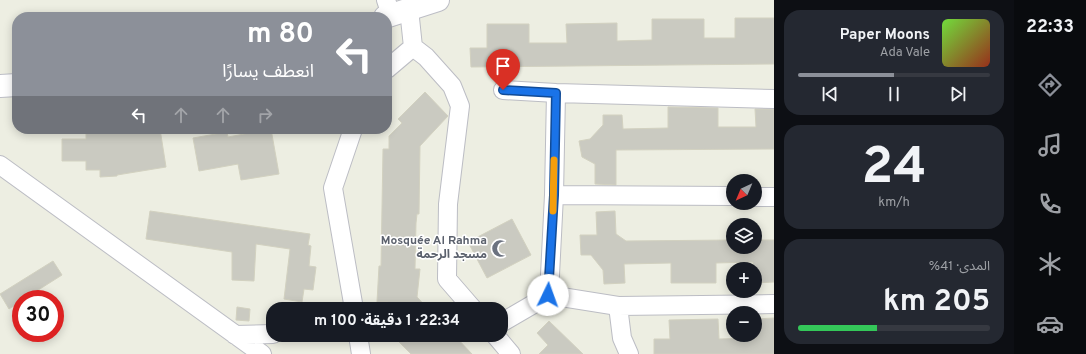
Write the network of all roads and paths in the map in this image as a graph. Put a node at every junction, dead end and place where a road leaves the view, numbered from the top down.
1 (438, 0) edge
2 (393, 10) edge
3 (413, 47) junction
4 (392, 65) edge
5 (12, 85) edge
6 (0, 86) edge
7 (503, 90) dead end
8 (556, 93) junction
9 (774, 99) edge
10 (351, 134) edge
11 (0, 165) edge
12 (554, 195) junction
13 (726, 196) edge
14 (762, 197) edge
15 (774, 197) edge
16 (548, 295) junction
17 (353, 302) edge
18 (467, 302) edge
19 (774, 304) edge
20 (618, 306) junction
21 (508, 319) edge
22 (266, 334) edge
23 (235, 335) junction
24 (359, 342) edge
25 (501, 342) edge
26 (262, 354) edge
27 (361, 354) edge
28 (511, 354) edge
29 (629, 354) edge

1 - 2 main road
2 - 3 street
3 - 4 street
3 - 18 street
5 - 6 main road
7 - 8 street
8 - 9 street
8 - 12 street
10 - 17 street
11 - 23 street
12 - 13 street
12 - 16 street
14 - 15 street
16 - 20 street
16 - 21 street
19 - 20 street
20 - 29 street
22 - 23 street
23 - 26 street
24 - 27 street
25 - 28 street

